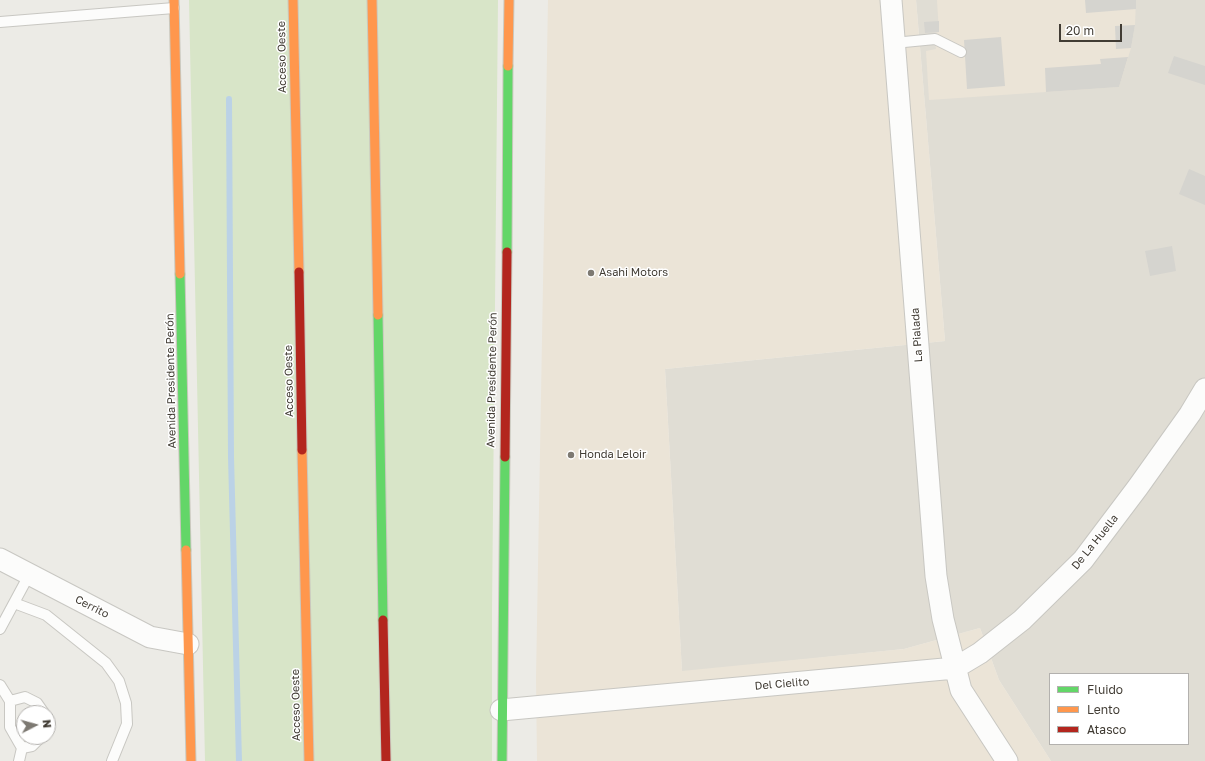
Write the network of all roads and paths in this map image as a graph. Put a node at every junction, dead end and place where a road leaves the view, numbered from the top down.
1 (292, 0) edge
2 (372, 0) edge
3 (509, 0) edge
4 (891, 0) edge
5 (174, 4) edge
6 (0, 22) edge
7 (894, 43) junction
8 (961, 52) dead end
9 (1205, 389) edge
10 (0, 559) edge
11 (29, 575) junction
12 (14, 603) junction
13 (0, 629) edge
14 (188, 644) junction
15 (384, 646) junction
16 (955, 668) junction
17 (0, 685) edge
18 (10, 700) junction
19 (38, 705) edge
20 (308, 710) junction
21 (501, 710) junction
22 (33, 745) edge
23 (22, 748) junction
24 (19, 761) edge
25 (112, 761) edge
26 (191, 761) edge
27 (304, 761) edge
28 (309, 761) edge
29 (386, 761) edge
30 (396, 761) edge
31 (502, 761) edge
32 (1007, 761) edge

1 - 20 main road, Acceso Oeste
2 - 15 main road
3 - 21 main road, Avenida Presidente Perón
4 - 7 street, La Pialada
5 - 6 lane
5 - 14 main road, Avenida Presidente Perón
7 - 8 lane
7 - 16 street, La Pialada
9 - 16 street, De La Huella
10 - 11 street, Cerrito
11 - 12 lane
11 - 14 street, Cerrito
12 - 13 lane
12 - 25 lane
14 - 26 main road, Avenida Presidente Perón
15 - 29 main road
15 - 30 main road
16 - 21 street, Del Cielito
16 - 32 street
17 - 18 lane
18 - 19 lane
18 - 23 lane
20 - 27 main road
20 - 28 main road, Acceso Oeste
21 - 31 main road, Avenida Presidente Perón
22 - 23 lane
23 - 24 lane

